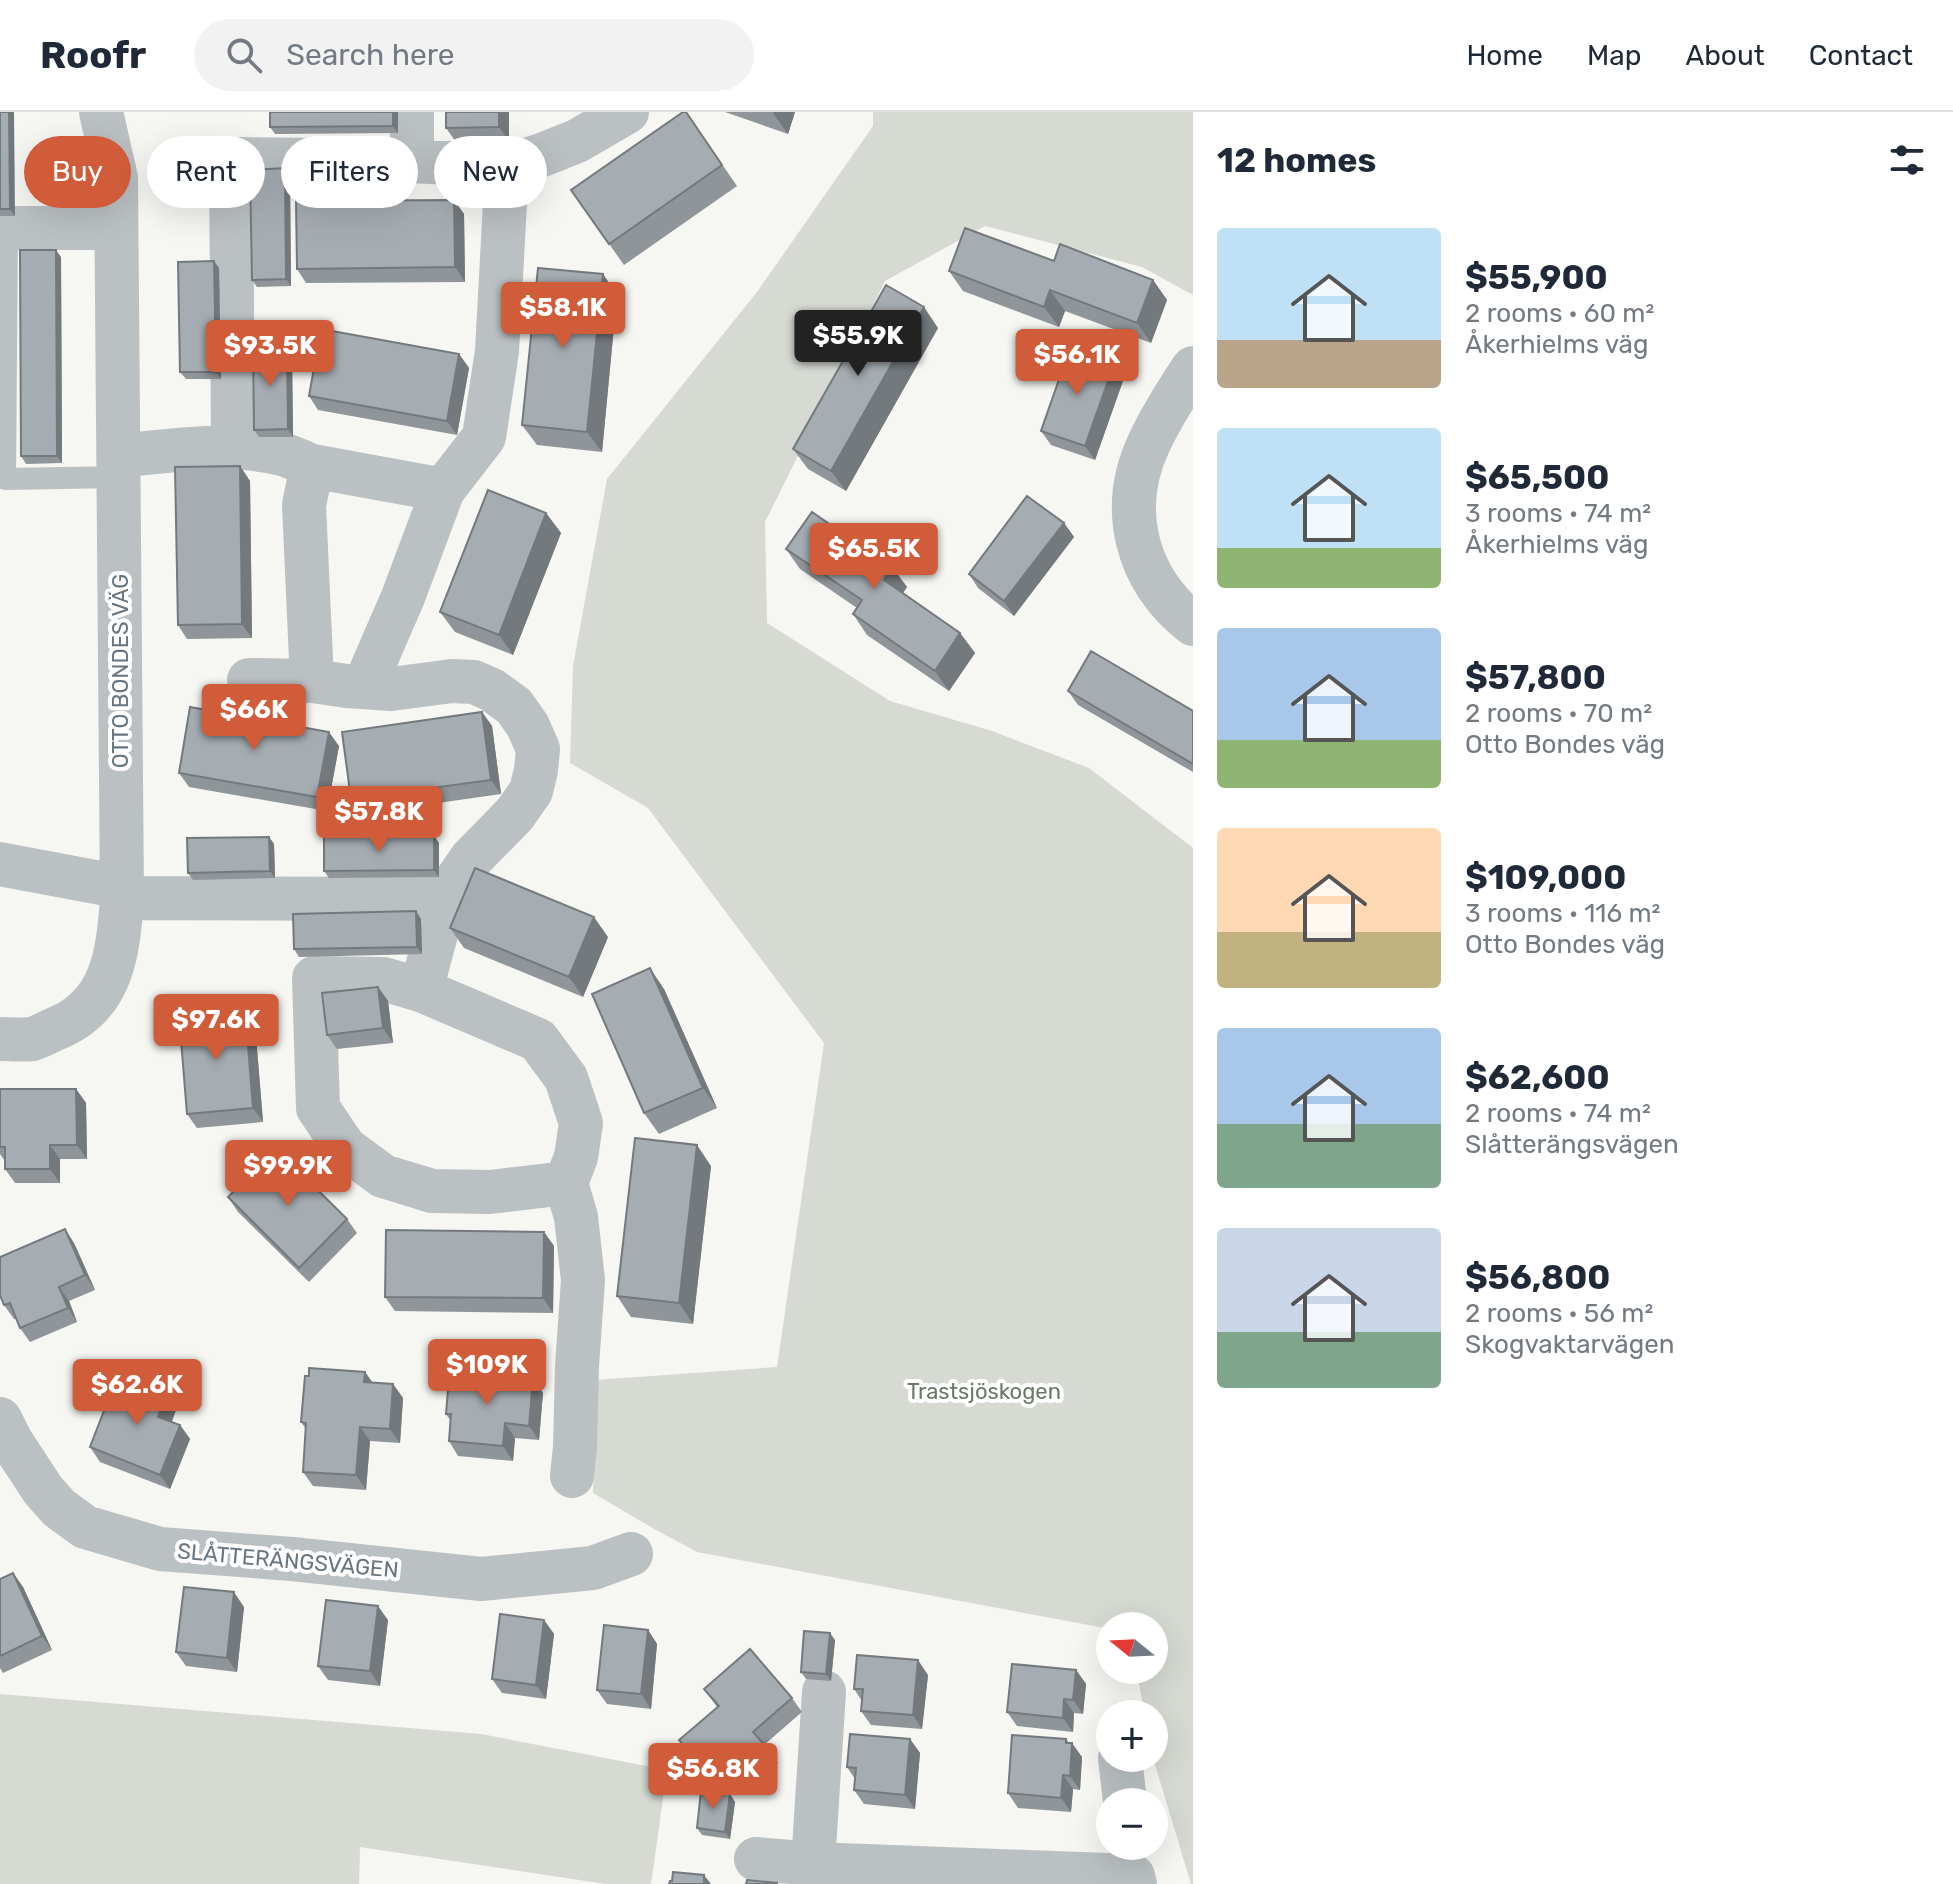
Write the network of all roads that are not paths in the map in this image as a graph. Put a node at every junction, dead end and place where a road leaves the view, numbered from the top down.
1 (101, 112) edge
2 (412, 112) edge
3 (627, 112) edge
4 (554, 131) edge
5 (412, 136) edge
6 (281, 160) edge
7 (505, 208) edge
8 (4, 228) edge
9 (116, 228) junction
10 (1193, 368) edge
11 (233, 448) junction
12 (312, 466) junction
13 (119, 467) junction
14 (443, 490) junction
15 (1193, 624) edge
16 (249, 680) dead end
17 (312, 681) junction
18 (364, 687) junction
19 (0, 864) edge
20 (122, 893) junction
21 (443, 899) junction
22 (421, 990) junction
23 (0, 1039) edge
24 (566, 1183) junction
25 (0, 1419) edge
26 (572, 1476) dead end
27 (631, 1554) dead end
28 (824, 1692) dead end
29 (756, 1859) dead end
30 (813, 1864) junction
31 (1132, 1869) edge

1 - 9 street, OTTO BONDES VÄG
2 - 5 street
3 - 4 street
6 - 11 street
7 - 14 street
8 - 9 street
8 - 13 lane
9 - 13 street, OTTO BONDES VÄG
10 - 15 street
11 - 12 street
11 - 13 street
12 - 14 street
12 - 17 street
13 - 20 street, OTTO BONDES VÄG
14 - 18 street
16 - 17 street
17 - 18 street
18 - 21 street
19 - 20 street
20 - 21 street
20 - 23 street, OTTO BONDES VÄG
21 - 22 street
22 - 24 street
22 - 24 street
24 - 26 street
25 - 27 street, SLÅTTERÄNGSVÄGEN
28 - 30 street
29 - 30 street
30 - 31 street

